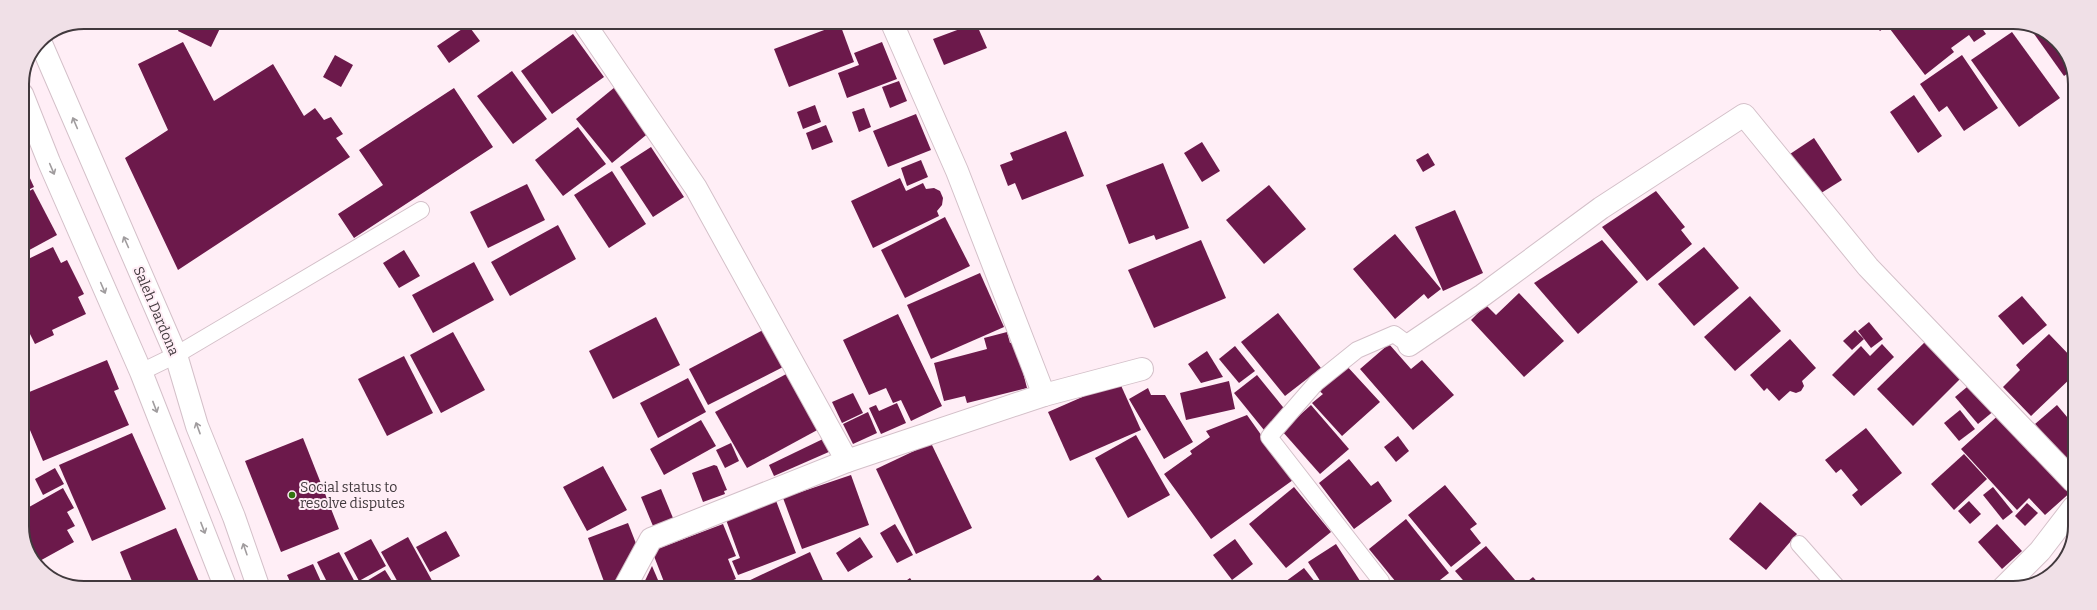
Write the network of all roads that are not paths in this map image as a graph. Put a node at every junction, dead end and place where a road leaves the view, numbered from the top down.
1 (589, 29) edge
2 (895, 29) edge
3 (43, 48) edge
4 (29, 111) edge
5 (421, 210) dead end
6 (1409, 345) joint
7 (176, 355) junction
8 (1142, 369) dead end
9 (141, 372) junction
10 (1044, 395) junction
11 (847, 462) junction
12 (2068, 476) edge
13 (2068, 515) edge
14 (1799, 544) dead end
15 (223, 581) edge
16 (256, 581) edge
17 (628, 581) edge
18 (1381, 581) dead end
19 (1832, 581) edge
20 (2010, 581) edge

1 - 11 street
2 - 10 street
7 -> 3 street, Saleh Dardona
4 -> 9 street
5 - 7 lane
6 - 12 street
6 - 18 lane
7 - 9 lane
16 -> 7 street, Saleh Dardona
8 - 10 street
9 -> 15 street
10 - 11 street
11 - 17 street
13 - 20 street
14 - 19 lane

